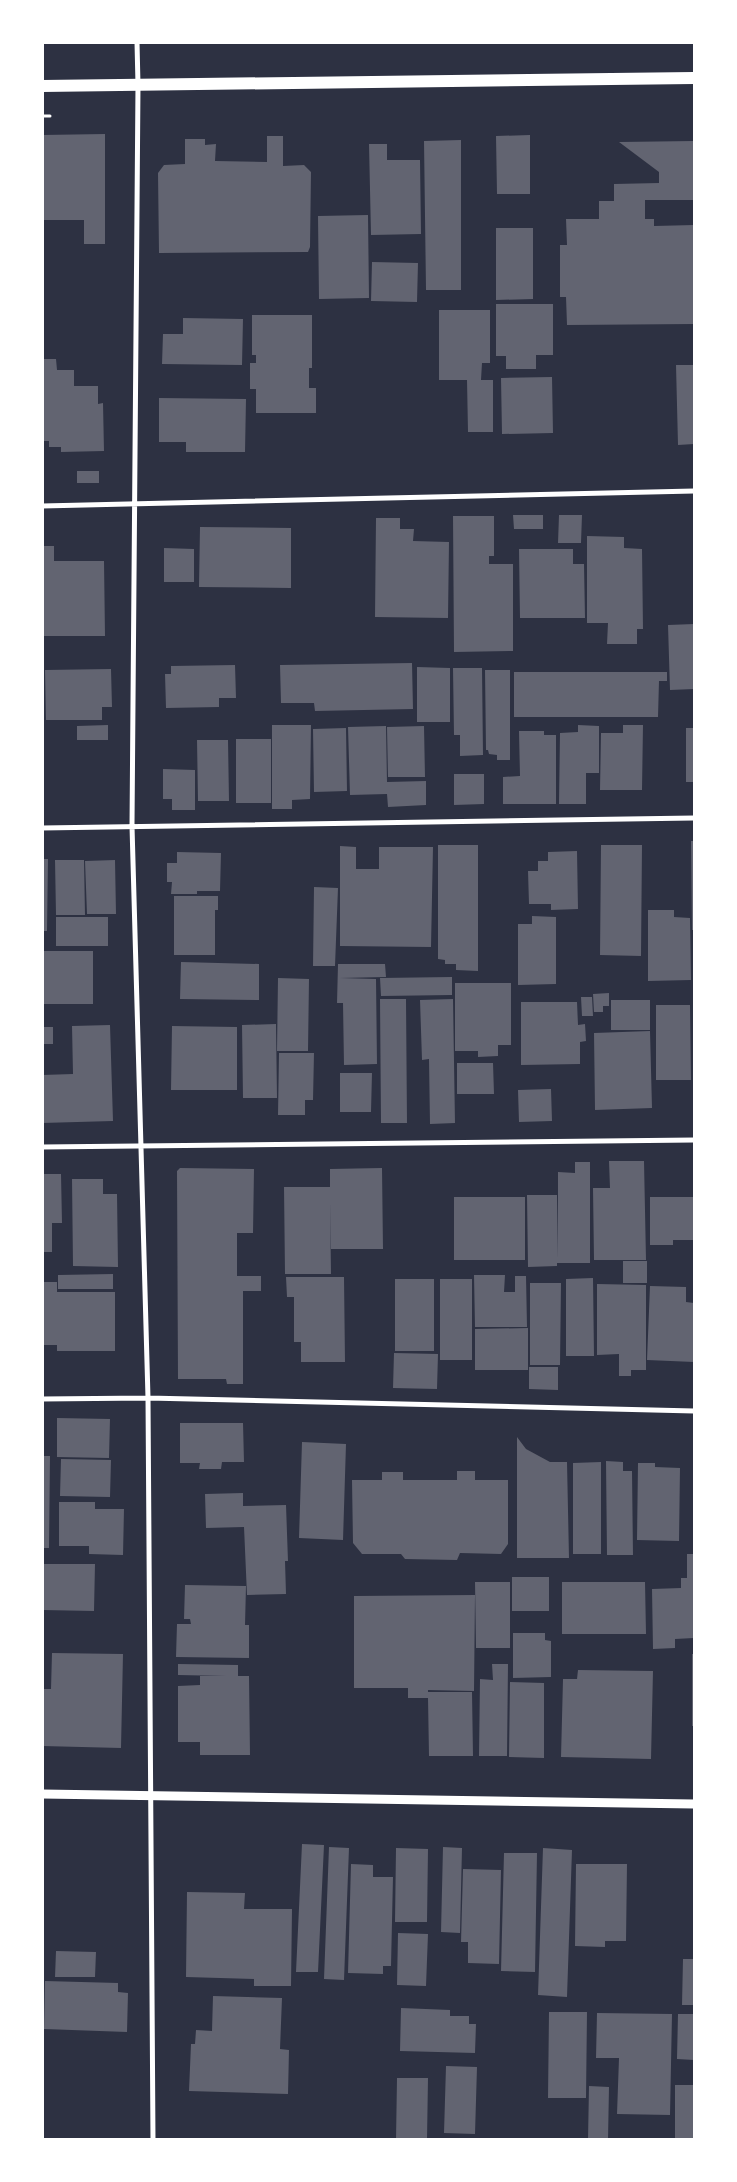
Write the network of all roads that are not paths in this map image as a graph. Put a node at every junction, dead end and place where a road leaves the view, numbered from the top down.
1 (137, 42) edge
2 (694, 78) edge
3 (138, 85) junction
4 (42, 86) edge
5 (694, 491) edge
6 (42, 506) edge
7 (135, 506) junction
8 (694, 818) edge
9 (132, 826) junction
10 (42, 828) edge
11 (694, 1140) edge
12 (141, 1146) junction
13 (42, 1147) edge
14 (148, 1398) junction
15 (42, 1399) edge
16 (694, 1412) edge
17 (42, 1794) edge
18 (152, 1796) junction
19 (694, 1804) edge
20 (153, 2140) edge

1 - 3 street
2 - 3 main road
3 - 4 main road
3 - 7 street
5 - 7 street
6 - 7 street
7 - 9 street
8 - 9 street
9 - 10 street
9 - 12 street
11 - 12 street
12 - 13 street
12 - 14 street
14 - 15 street
14 - 16 street
14 - 18 street
17 - 18 street
18 - 19 street
18 - 20 street

